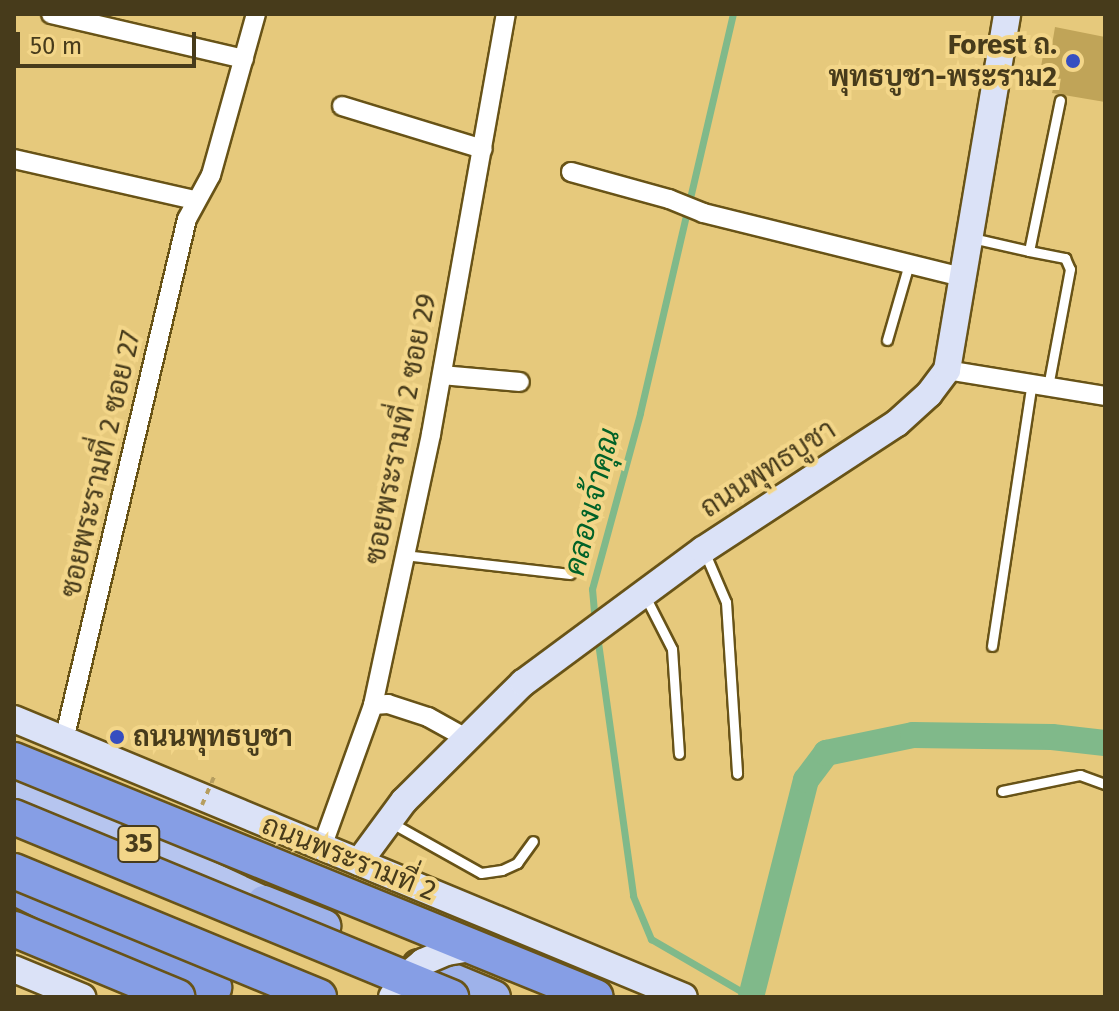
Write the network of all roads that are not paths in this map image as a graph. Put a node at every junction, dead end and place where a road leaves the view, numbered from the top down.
1 (51, 14) edge
2 (256, 14) edge
3 (506, 14) edge
4 (1007, 14) edge
5 (244, 59) junction
6 (1060, 100) dead end
7 (342, 106) dead end
8 (483, 149) junction
9 (14, 159) edge
10 (571, 172) dead end
11 (194, 200) junction
12 (967, 237) junction
13 (1029, 251) junction
14 (909, 264) junction
15 (961, 277) junction
16 (887, 340) dead end
17 (947, 370) junction
18 (442, 375) junction
19 (520, 382) dead end
20 (1040, 384) junction
21 (1105, 396) edge
22 (703, 550) junction
23 (404, 555) junction
24 (570, 574) dead end
25 (633, 599) junction
26 (992, 646) dead end
27 (373, 705) junction
28 (14, 719) edge
29 (466, 738) junction
30 (64, 740) junction
31 (679, 754) dead end
32 (14, 760) edge
33 (737, 774) dead end
34 (1105, 784) edge
35 (14, 786) edge
36 (1002, 791) dead end
37 (14, 803) edge
38 (14, 817) edge
39 (388, 820) junction
40 (533, 841) dead end
41 (322, 847) junction
42 (359, 862) junction
43 (14, 871) edge
44 (14, 887) edge
45 (264, 902) junction
46 (14, 904) edge
47 (14, 929) edge
48 (475, 947) junction
49 (14, 969) edge
50 (225, 992) edge
51 (80, 997) edge
52 (177, 997) edge
53 (319, 997) edge
54 (392, 997) edge
55 (451, 997) edge
56 (494, 997) edge
57 (596, 997) edge
58 (684, 997) edge

1 - 5 street
2 - 5 street, ซอยพระรามที่ 2 ซอย 27
3 - 8 street, ซอยพระรามที่ 2 ซอย 29
4 - 12 main road
5 - 11 street, ซอยพระรามที่ 2 ซอย 27
6 - 13 lane
7 - 8 street
8 - 18 street, ซอยพระรามที่ 2 ซอย 29
9 - 11 street
10 - 14 street
11 - 30 street, ซอยพระรามที่ 2 ซอย 27
12 - 13 lane
12 - 15 main road
13 - 20 lane
14 - 15 street
14 - 16 lane
15 - 17 main road
17 - 20 street
17 - 22 main road, ถนนพุทธบูชา
18 - 19 street
18 - 23 street, ซอยพระรามที่ 2 ซอย 29
20 - 21 street
20 - 26 lane
22 - 25 main road, ถนนพุทธบูชา
22 - 33 lane
23 - 24 lane
23 - 27 street, ซอยพระรามที่ 2 ซอย 29
25 - 29 main road, ถนนพุทธบูชา
25 - 31 lane
27 - 29 street
27 - 41 street, ซอยพระรามที่ 2 ซอย 29
28 - 30 main road, ถนนพระรามที่ 2 / 35
29 - 39 main road, ถนนพุทธบูชา
30 - 41 main road, ถนนพระรามที่ 2 / 35
32 - 48 highway, bridge
34 - 36 lane
35 - 45 main road, 35
37 - 45 highway
38 - 55 highway, bridge
39 - 40 lane
39 - 42 main road, ถนนพุทธบูชา
41 - 42 main road, ถนนพระรามที่ 2 / 35
42 - 58 main road, ถนนพระรามที่ 2 / 35
43 - 53 highway, bridge
44 - 50 highway
45 - 56 highway, 35
46 - 50 main road
47 - 52 highway, bridge
48 - 54 main road, bridge
48 - 57 highway, bridge
49 - 51 main road

